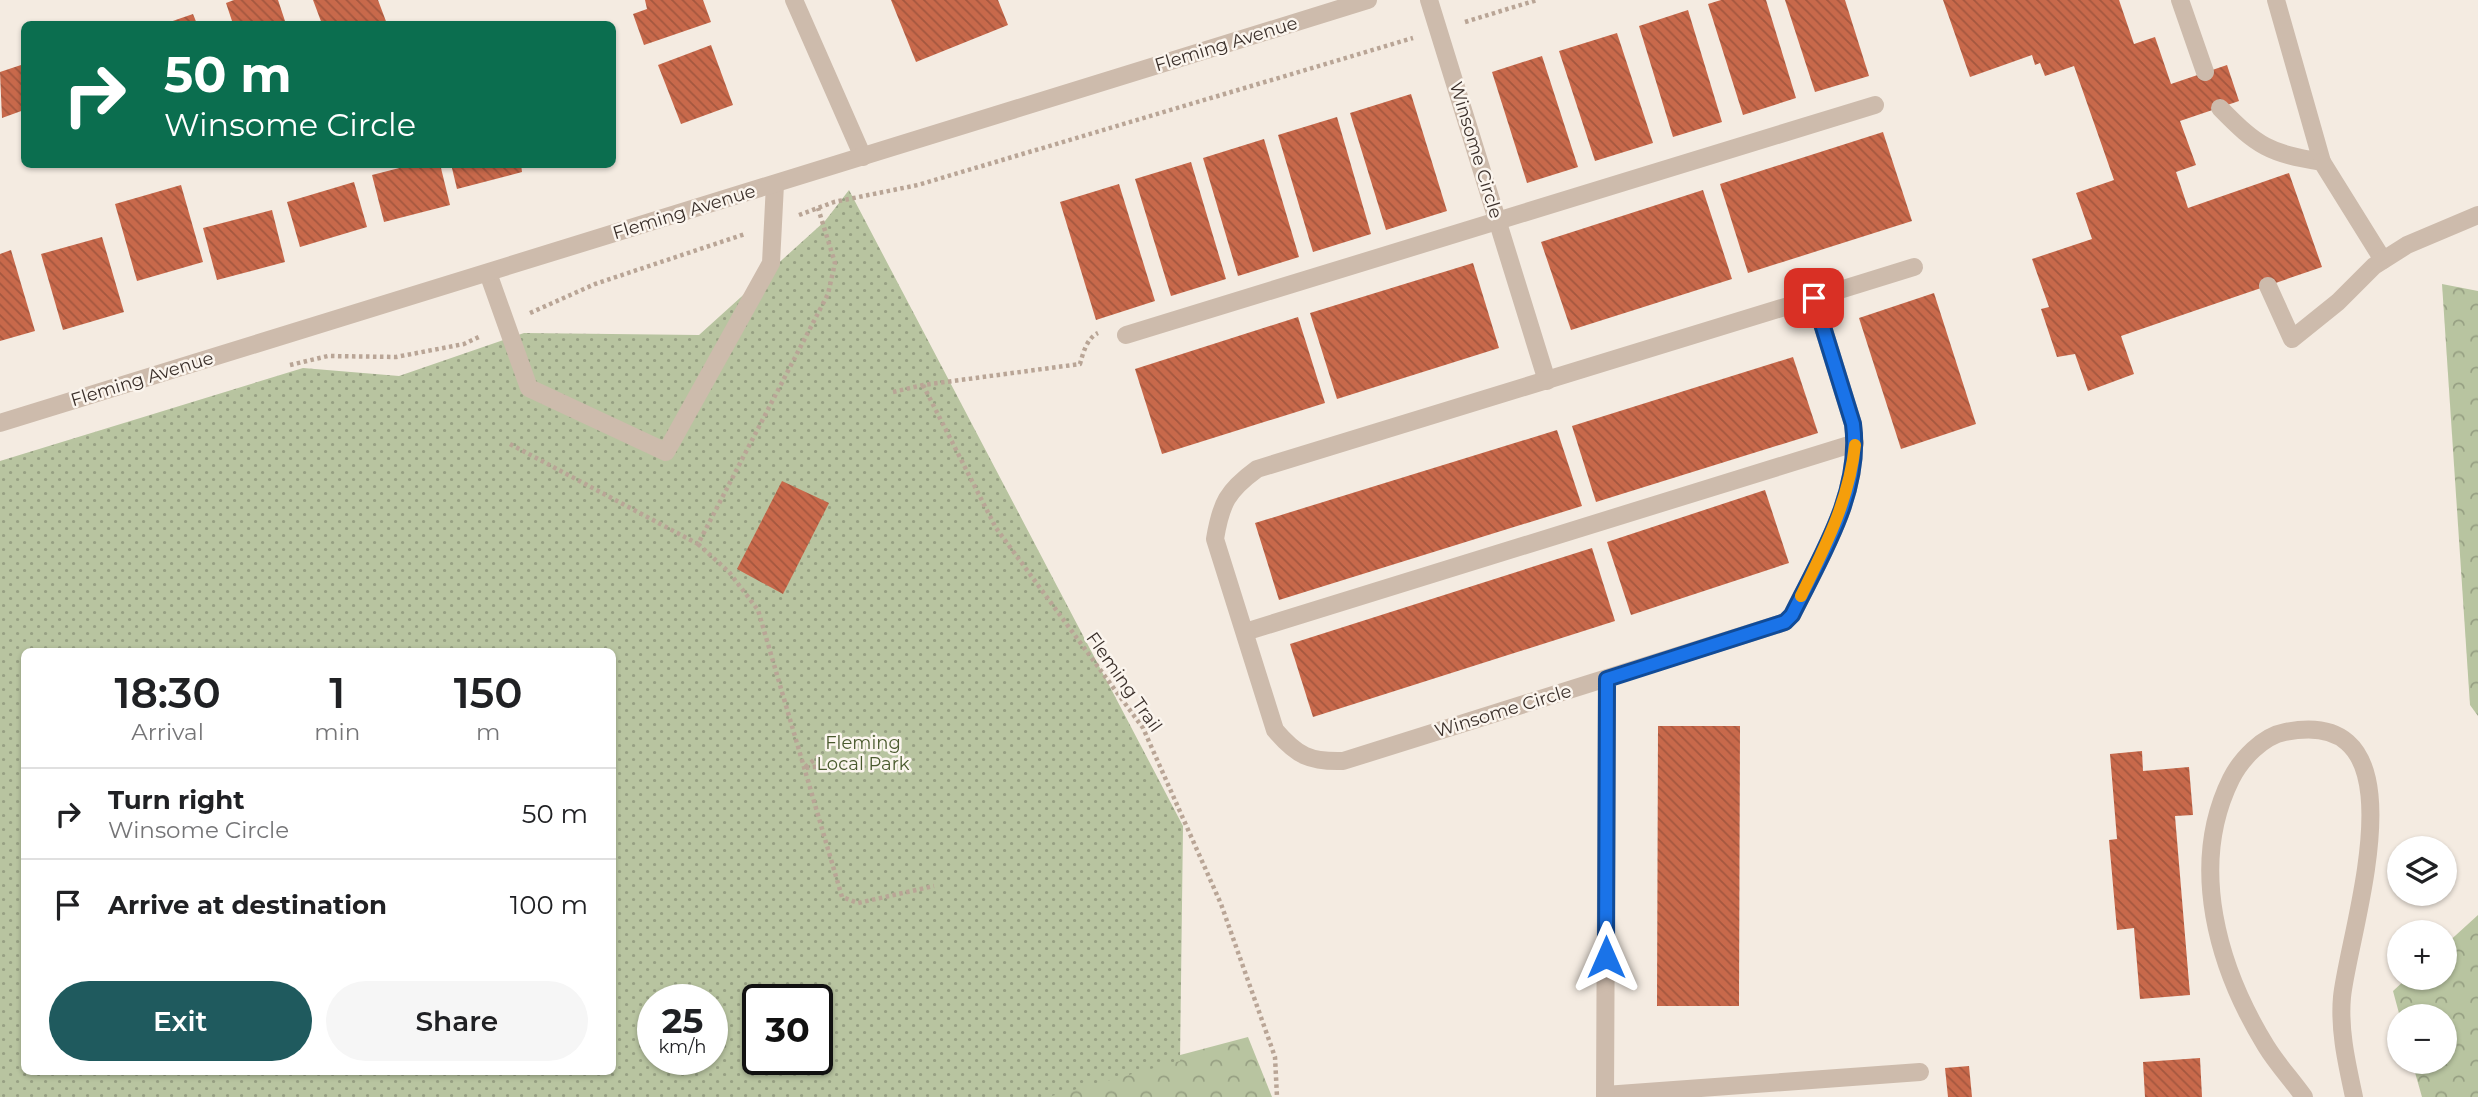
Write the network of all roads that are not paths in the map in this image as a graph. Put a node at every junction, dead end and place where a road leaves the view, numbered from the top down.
1 (794, 0) edge
2 (1368, 0) edge
3 (1429, 0) edge
4 (2180, 0) edge
5 (2276, 0) edge
6 (2205, 72) dead end
7 (1875, 105) dead end
8 (2220, 108) dead end
9 (863, 157) junction
10 (2322, 162) junction
11 (775, 184) junction
12 (2478, 215) edge
13 (1498, 221) junction
14 (2383, 260) junction
15 (1914, 267) dead end
16 (488, 273) junction
17 (2268, 286) dead end
18 (1814, 298) junction
19 (1126, 335) road end
20 (1547, 381) junction
21 (0, 423) edge
22 (1855, 443) junction
23 (1245, 632) junction
24 (1607, 679) junction
25 (1920, 1072) dead end
26 (1725, 1092) edge
27 (1605, 1096) edge
28 (2304, 1097) edge
29 (2354, 1097) edge

1 - 9 street
2 - 9 street, Fleming Avenue
3 - 13 street, Winsome Circle
4 - 6 street
5 - 10 street
7 - 13 street
8 - 10 street
9 - 11 street, Fleming Avenue
10 - 14 street
11 - 16 street, Fleming Avenue
11 - 16 street
12 - 14 street
13 - 19 street
13 - 20 street, Winsome Circle
14 - 17 street
15 - 18 street
16 - 21 street, Fleming Avenue
18 - 20 street, Winsome Circle
18 - 22 street, Winsome Circle
20 - 23 street, Winsome Circle
22 - 23 street
22 - 24 street, Winsome Circle
23 - 24 street, Winsome Circle
24 - 27 street
25 - 26 street
26 - 27 street
28 - 29 street

